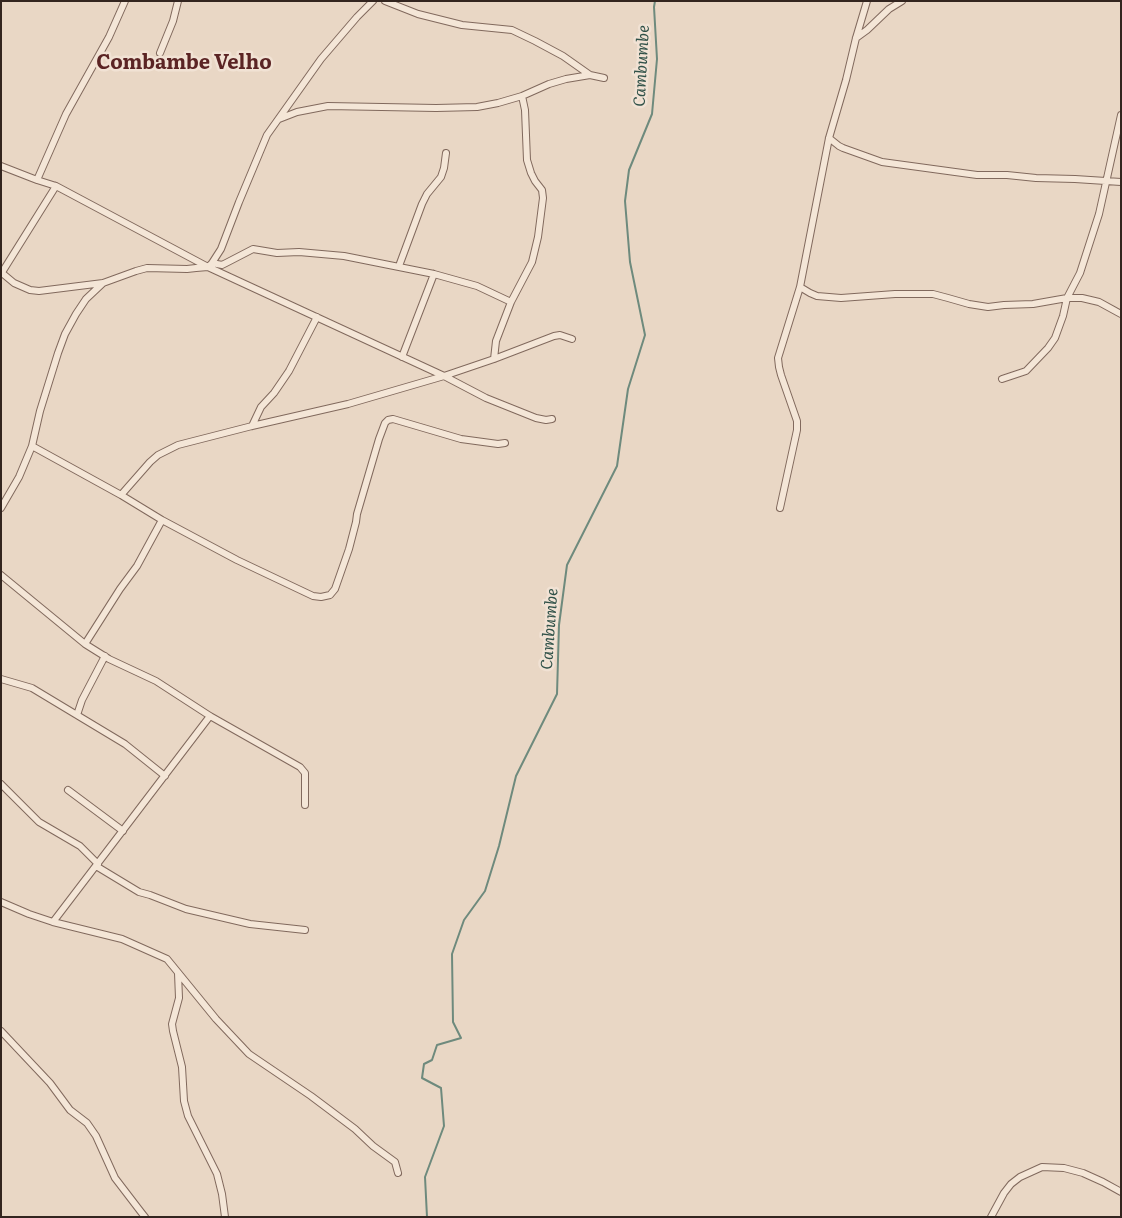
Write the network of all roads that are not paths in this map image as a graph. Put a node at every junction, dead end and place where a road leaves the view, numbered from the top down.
1 (125, 1) edge
2 (178, 1) edge
3 (373, 1) edge
4 (385, 1) edge
5 (867, 1) edge
6 (902, 1) edge
7 (856, 38) junction
8 (160, 53) dead end
9 (590, 75) junction
10 (604, 78) dead end
11 (522, 96) junction
12 (1121, 115) edge
13 (276, 120) junction
14 (1120, 123) edge
15 (829, 138) junction
16 (446, 153) dead end
17 (1, 166) edge
18 (37, 180) junction
19 (1107, 181) junction
20 (1121, 182) edge
21 (56, 186) junction
22 (210, 265) junction
23 (399, 266) junction
24 (2, 273) edge
25 (434, 274) junction
26 (103, 284) junction
27 (800, 287) junction
28 (1067, 298) junction
29 (511, 302) junction
30 (1121, 314) edge
31 (317, 317) junction
32 (572, 339) dead end
33 (402, 356) junction
34 (494, 359) junction
35 (444, 376) junction
36 (1002, 379) dead end
37 (552, 419) dead end
38 (252, 426) junction
39 (505, 443) dead end
40 (32, 446) junction
41 (121, 495) junction
42 (1, 508) edge
43 (780, 508) dead end
44 (162, 520) junction
45 (1, 575) edge
46 (85, 644) junction
47 (105, 656) junction
48 (1, 679) edge
49 (76, 715) junction
50 (210, 716) junction
51 (165, 776) junction
52 (1, 784) edge
53 (68, 790) dead end
54 (305, 805) dead end
55 (123, 831) junction
56 (97, 865) junction
57 (1, 902) edge
58 (53, 922) junction
59 (305, 930) dead end
60 (178, 973) junction
61 (1, 1031) edge
62 (398, 1173) dead end
63 (1121, 1192) edge
64 (145, 1217) edge
65 (225, 1217) edge
66 (991, 1217) edge

1 - 18 street
2 - 8 street
3 - 13 street
4 - 9 street
5 - 7 street
6 - 7 street
7 - 15 street
9 - 10 street
9 - 11 street
11 - 13 street
11 - 29 street
12 - 14 street
13 - 22 street
14 - 19 street
15 - 19 street
15 - 27 street
16 - 23 street
17 - 18 street
18 - 21 street
19 - 20 street
19 - 28 street
21 - 22 street
21 - 24 street
22 - 23 street
22 - 26 street
22 - 31 street
23 - 25 street
24 - 26 street
25 - 29 street
25 - 33 street
26 - 40 street
27 - 28 street
27 - 43 street
28 - 30 street
28 - 36 street
29 - 34 street
31 - 33 street
31 - 38 street
32 - 34 street
33 - 35 street
34 - 35 street
35 - 37 street
35 - 38 street
38 - 41 street
39 - 44 street
40 - 41 street
40 - 42 street
41 - 44 street
44 - 46 street
45 - 46 street
46 - 47 street
47 - 49 street
47 - 50 street
48 - 49 street
49 - 51 street
50 - 51 street
50 - 54 street
51 - 55 street
52 - 56 street
53 - 55 street
55 - 56 street
56 - 58 street
56 - 59 street
57 - 58 street
58 - 60 street
60 - 62 street
60 - 65 street
61 - 64 street
63 - 66 street

